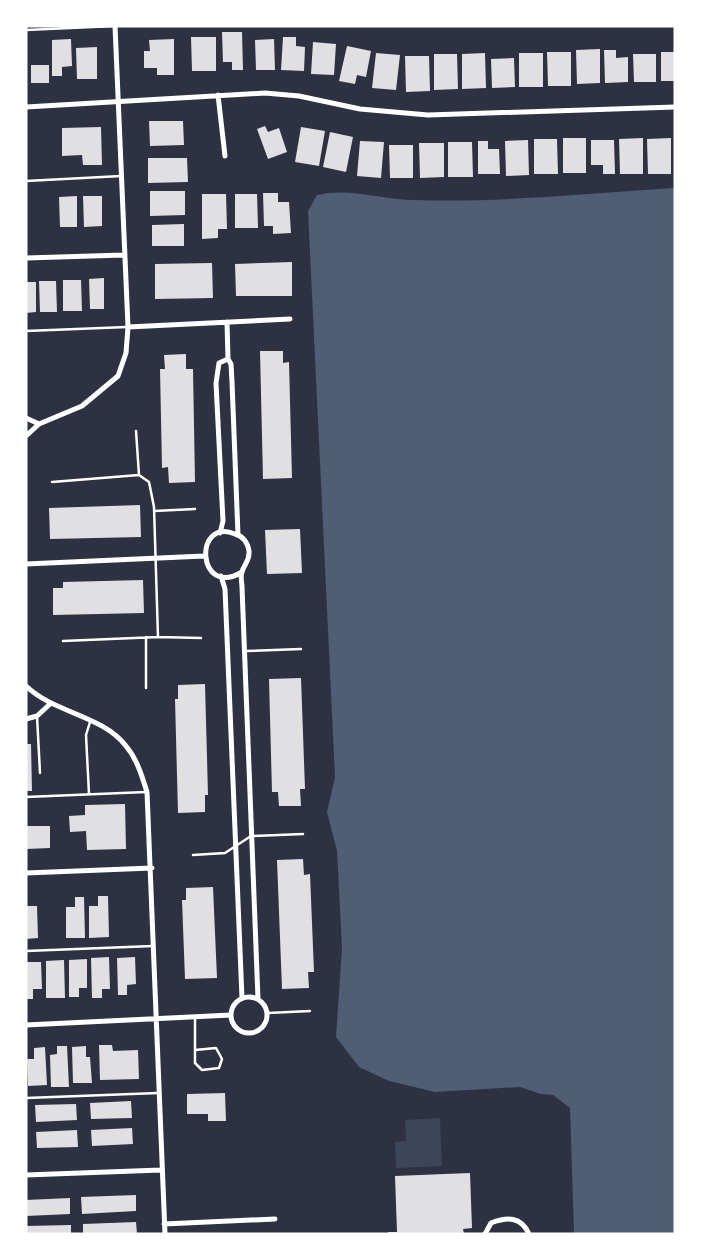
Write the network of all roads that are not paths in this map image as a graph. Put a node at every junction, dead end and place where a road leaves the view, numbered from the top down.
1 (115, 26) edge
2 (26, 30) edge
3 (218, 95) junction
4 (118, 102) junction
5 (26, 106) edge
6 (675, 107) edge
7 (225, 156) dead end
8 (121, 176) junction
9 (26, 181) edge
10 (124, 255) junction
11 (26, 258) edge
12 (290, 319) dead end
13 (227, 322) junction
14 (128, 327) junction
15 (26, 331) edge
16 (228, 359) junction
17 (26, 418) edge
18 (39, 424) junction
19 (136, 432) dead end
20 (26, 436) edge
21 (139, 475) junction
22 (52, 482) dead end
23 (195, 509) dead end
24 (154, 511) junction
25 (220, 533) junction
26 (238, 535) junction
27 (204, 556) junction
28 (156, 558) junction
29 (26, 564) edge
30 (242, 572) junction
31 (221, 576) junction
32 (146, 637) junction
33 (158, 637) junction
34 (202, 638) dead end
35 (63, 641) dead end
36 (301, 649) dead end
37 (244, 651) junction
38 (26, 686) edge
39 (146, 688) dead end
40 (50, 704) junction
41 (37, 716) junction
42 (26, 719) edge
43 (90, 722) junction
44 (40, 773) dead end
45 (147, 792) junction
46 (89, 794) junction
47 (26, 797) edge
48 (302, 834) dead end
49 (251, 836) junction
50 (236, 845) junction
51 (193, 854) dead end
52 (152, 868) junction
53 (26, 873) edge
54 (153, 946) junction
55 (26, 951) edge
56 (242, 998) junction
57 (258, 999) junction
58 (310, 1010) dead end
59 (268, 1013) junction
60 (231, 1015) junction
61 (195, 1016) junction
62 (156, 1018) junction
63 (26, 1024) edge
64 (195, 1050) junction
65 (158, 1092) junction
66 (26, 1098) edge
67 (161, 1170) junction
68 (26, 1176) edge
69 (274, 1219) dead end
70 (164, 1224) junction
71 (165, 1234) edge
72 (484, 1234) edge
73 (529, 1234) edge

1 - 2 lane
1 - 4 street
3 - 4 street
3 - 6 street
3 - 7 street
4 - 5 street
4 - 8 street
8 - 9 lane
8 - 10 street
10 - 11 street
10 - 14 street
12 - 13 street
13 - 14 street
13 - 16 street
14 - 15 lane
14 - 18 street
16 - 25 street
16 - 26 street
17 - 18 street
18 - 20 street
19 - 21 lane
21 - 22 lane
21 - 24 lane
23 - 24 lane
24 - 28 lane
25 - 26 street
25 - 27 street
26 - 30 street
27 - 28 street
27 - 31 street
28 - 29 street
28 - 33 lane
30 - 31 street
30 - 37 street
31 - 50 street
32 - 33 lane
32 - 35 lane
32 - 39 lane
33 - 34 lane
36 - 37 lane
37 - 49 street
38 - 40 street
40 - 41 street
40 - 43 street
41 - 42 street
41 - 44 lane
43 - 45 street
43 - 46 lane
45 - 46 lane
45 - 52 street
46 - 47 lane
48 - 49 lane
49 - 50 lane
49 - 57 street
50 - 51 lane
50 - 56 street
52 - 53 street
52 - 54 street
54 - 55 lane
54 - 62 street
56 - 57 street
56 - 60 street
57 - 59 street
58 - 59 lane
59 - 60 street
60 - 61 street
61 - 62 street
61 - 64 lane
62 - 63 street
62 - 65 street
64 - 64 lane
65 - 66 lane
65 - 67 street
67 - 68 street
67 - 70 street
69 - 70 street
70 - 71 street
72 - 73 street

